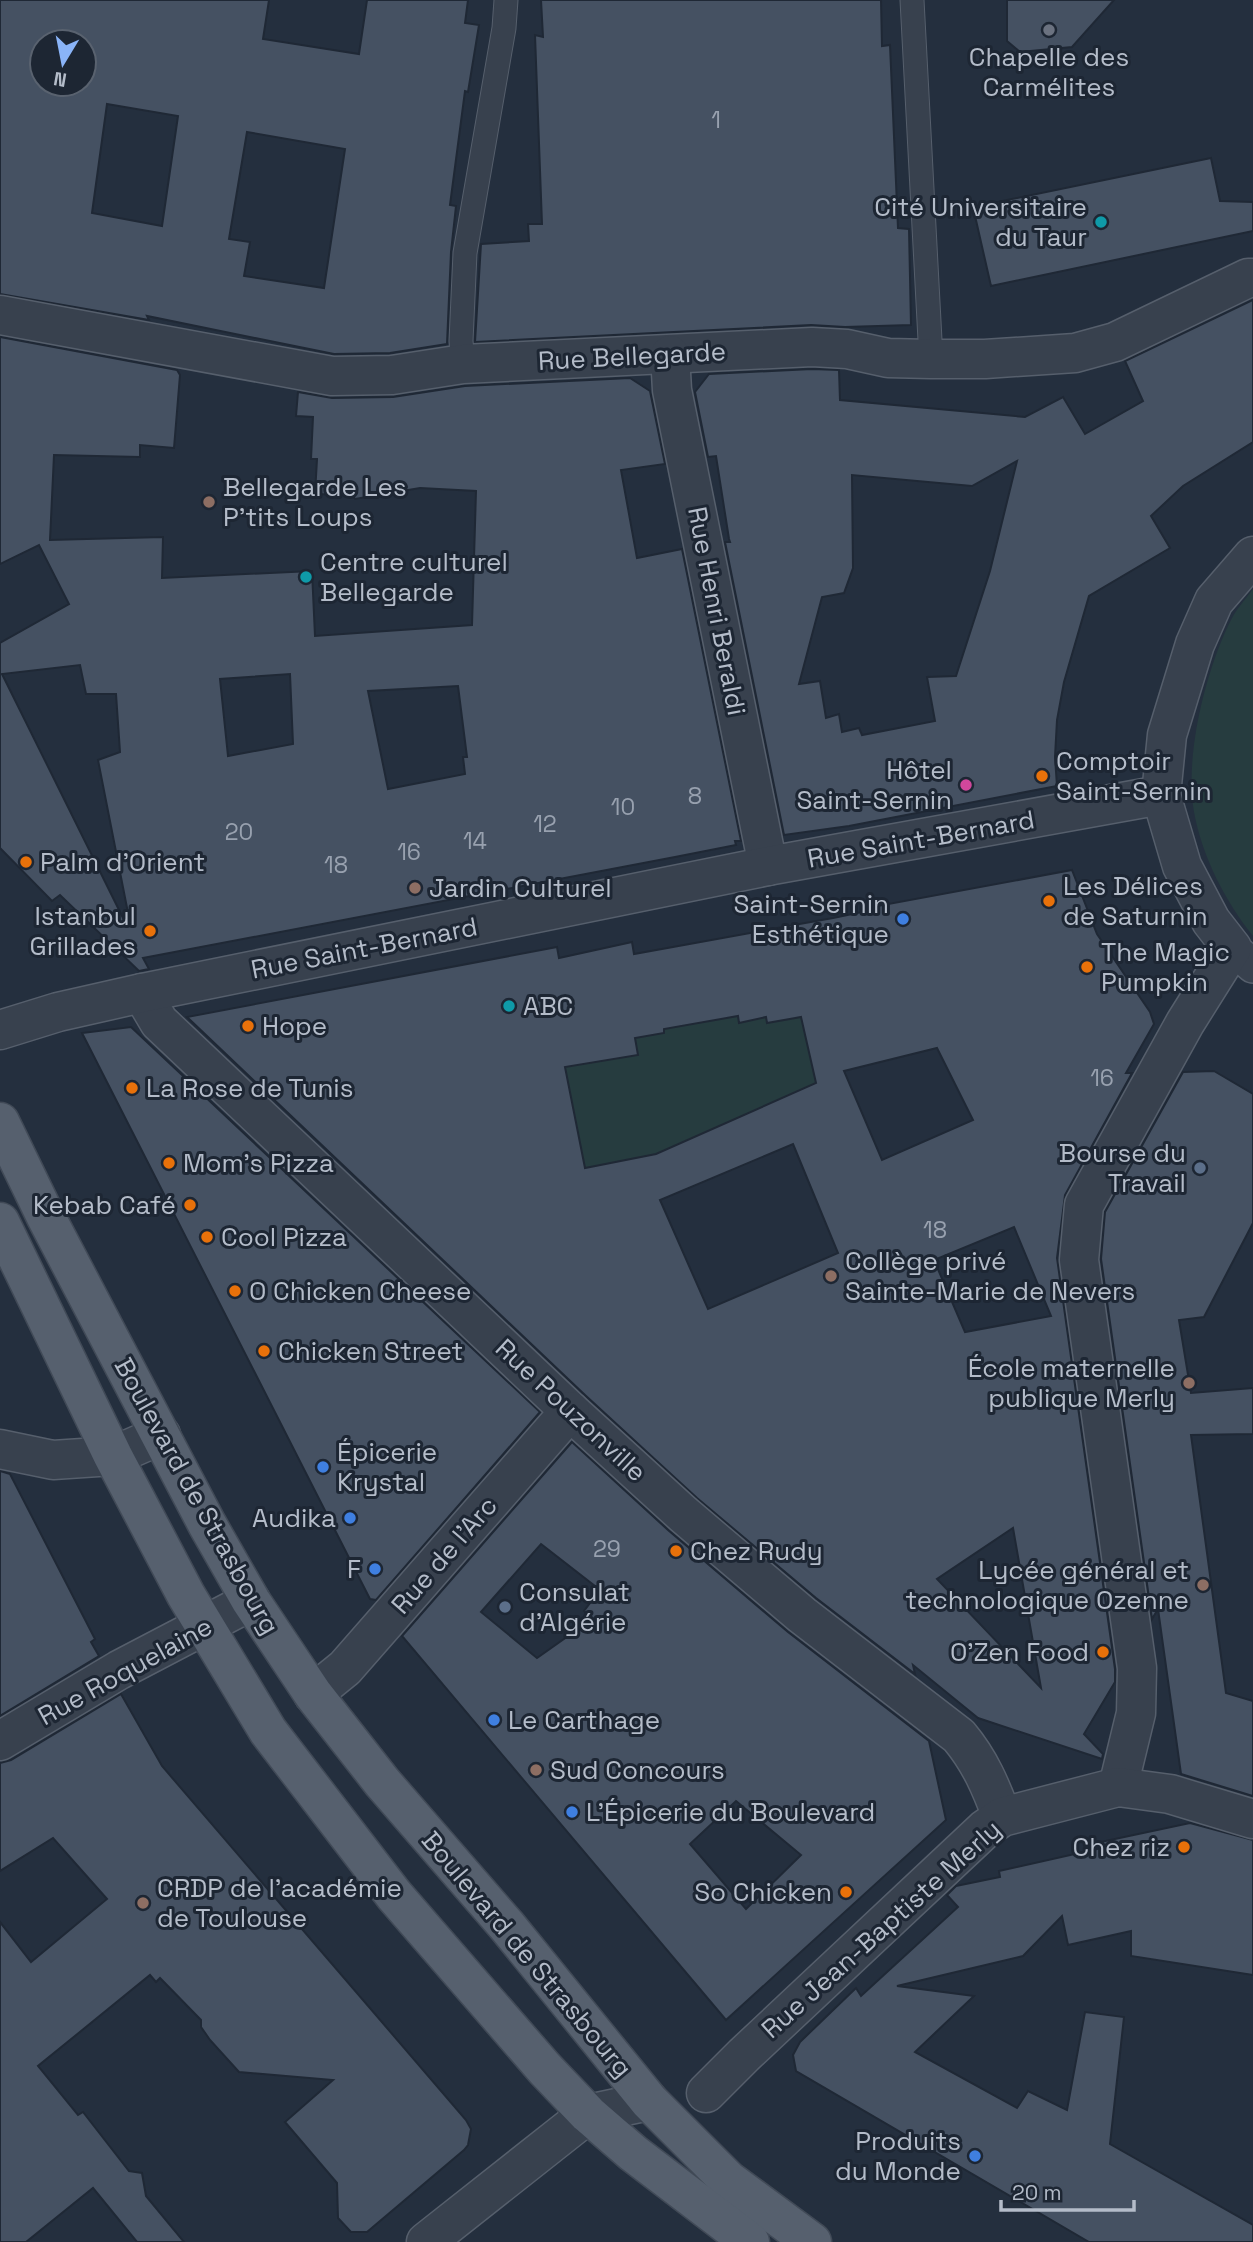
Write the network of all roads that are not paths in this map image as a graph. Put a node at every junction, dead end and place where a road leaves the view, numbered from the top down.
1 (506, 0) edge
2 (912, 0) edge
3 (1253, 278) edge
4 (0, 315) edge
5 (670, 355) junction
6 (931, 359) junction
7 (463, 364) junction
8 (1253, 556) edge
9 (1161, 795) junction
10 (768, 866) junction
11 (1243, 957) edge
12 (142, 993) junction
13 (0, 1030) edge
14 (0, 1122) edge
15 (0, 1222) edge
16 (570, 1411) junction
17 (161, 1436) junction
18 (0, 1449) edge
19 (113, 1456) junction
20 (251, 1601) junction
21 (206, 1627) junction
22 (313, 1694) junction
23 (0, 1741) edge
24 (1118, 1787) junction
25 (1002, 1817) junction
26 (1253, 1819) edge
27 (706, 2093) junction
28 (649, 2101) junction
29 (588, 2114) junction
30 (689, 2141) junction
31 (426, 2242) edge
32 (750, 2242) edge
33 (812, 2242) edge

1 - 7 lane
2 - 6 lane
3 - 6 street, Rue Bellegarde
4 - 7 street, Rue Bellegarde
5 - 6 street, Rue Bellegarde
5 - 7 street, Rue Bellegarde
5 - 10 street, Rue Henri Beraldi
8 - 9 street
9 - 10 street, Rue Saint-Bernard
9 - 11 street
10 - 12 street, Rue Saint-Bernard
11 - 24 street
12 - 13 street, Rue Saint-Bernard
12 - 16 street, Rue Pouzonville
14 - 17 main road, Boulevard de Strasbourg
15 - 19 main road, Boulevard de Strasbourg
16 - 22 street, Rue de l'Arc
16 - 25 street, Rue Pouzonville
17 - 19 street
17 - 20 main road, Boulevard de Strasbourg
18 - 19 street
19 - 21 main road, Boulevard de Strasbourg
20 - 21 street, Rue Roquelaine
20 - 22 main road, Boulevard de Strasbourg
21 - 23 street, Rue Roquelaine
21 - 29 main road, Boulevard de Strasbourg
22 - 28 main road, Boulevard de Strasbourg
24 - 25 street, Rue Jean-Baptiste Merly
24 - 26 street
25 - 27 street, Rue Jean-Baptiste Merly
27 - 28 street
27 - 30 street
28 - 29 street
28 - 30 main road, Boulevard de Strasbourg
29 - 30 street
29 - 31 street
29 - 32 main road, Boulevard de Strasbourg
30 - 33 main road, Boulevard de Strasbourg

